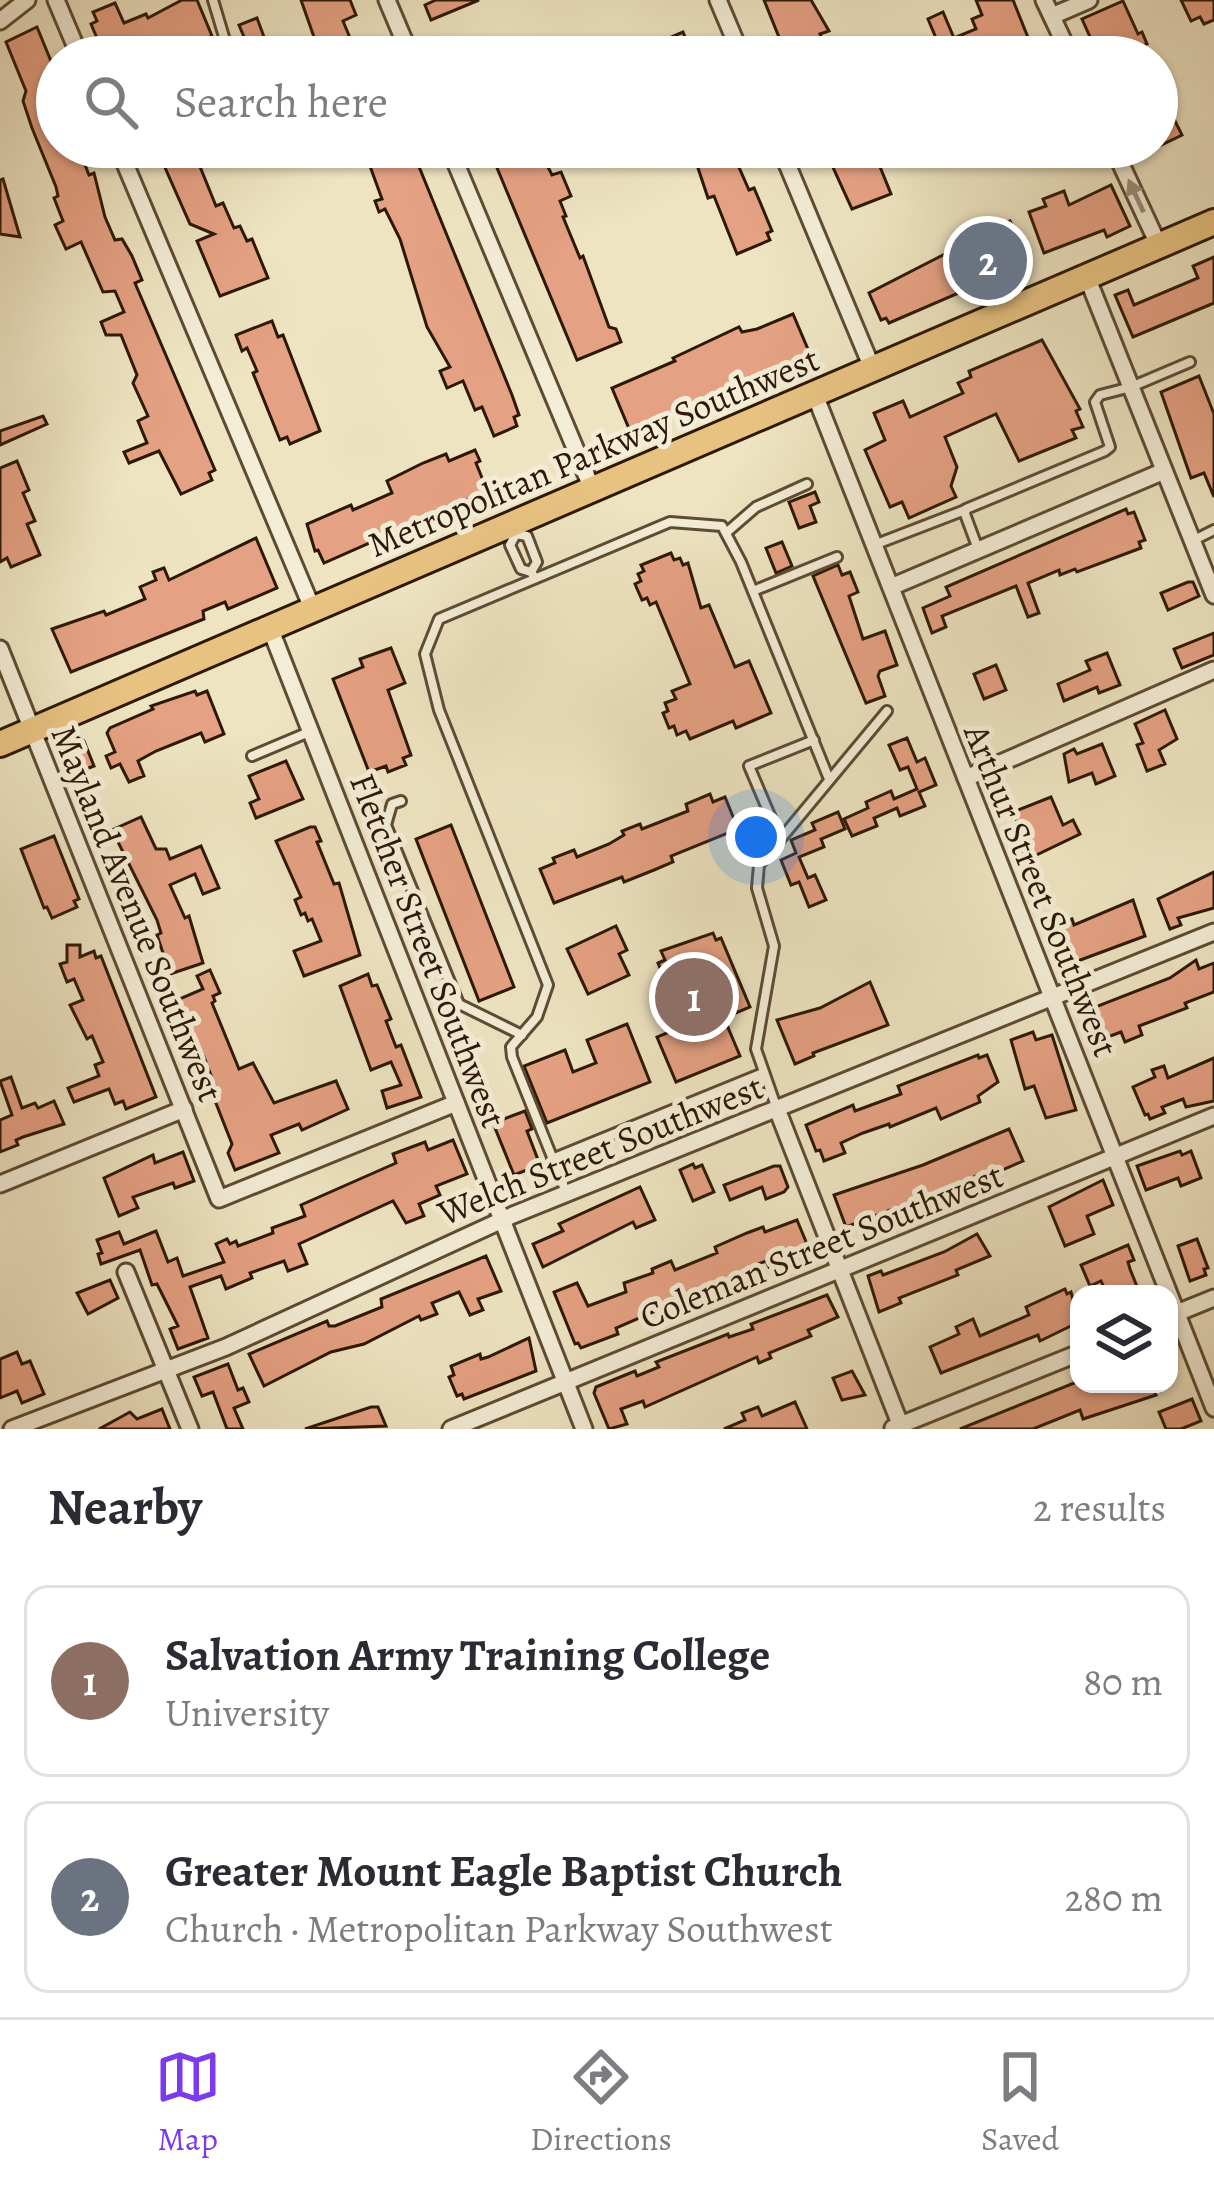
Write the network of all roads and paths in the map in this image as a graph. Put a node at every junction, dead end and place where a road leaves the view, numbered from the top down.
1 (27, 0) edge
2 (56, 0) edge
3 (213, 0) edge
4 (387, 0) edge
5 (718, 0) edge
6 (1089, 0) edge
7 (1048, 8) edge
8 (0, 21) edge
9 (71, 36) edge
10 (222, 36) edge
11 (402, 36) edge
12 (733, 36) edge
13 (1061, 36) edge
14 (127, 168) edge
15 (458, 168) edge
16 (789, 168) edge
17 (1123, 168) edge
18 (1214, 222) edge
19 (1159, 246) junction
20 (1087, 277) junction
21 (1190, 362) dead end
22 (873, 370) junction
23 (1131, 387) junction
24 (815, 395) junction
25 (1164, 471) junction
26 (807, 484) dead end
27 (593, 490) junction
28 (967, 509) junction
29 (514, 529) junction
30 (1214, 530) edge
31 (726, 533) junction
32 (1192, 541) junction
33 (874, 544) junction
34 (978, 550) junction
35 (836, 557) dead end
36 (533, 575) junction
37 (891, 587) junction
38 (753, 591) junction
39 (1214, 596) edge
40 (313, 610) junction
41 (270, 628) junction
42 (0, 649) edge
43 (1214, 670) edge
44 (887, 711) dead end
45 (34, 729) junction
46 (311, 731) junction
47 (814, 740) junction
48 (0, 744) edge
49 (252, 756) dead end
50 (830, 778) junction
51 (966, 778) junction
52 (401, 801) dead end
53 (780, 839) junction
54 (1214, 932) edge
55 (1052, 997) junction
56 (522, 1035) junction
57 (763, 1073) junction
58 (456, 1103) junction
59 (184, 1108) junction
60 (777, 1109) junction
61 (1214, 1116) edge
62 (1115, 1157) junction
63 (552, 1159) junction
64 (0, 1184) edge
65 (566, 1194) junction
66 (502, 1220) junction
67 (840, 1270) junction
68 (126, 1273) dead end
69 (1162, 1285) edge
70 (1214, 1298) edge
71 (1178, 1313) edge
72 (1178, 1326) edge
73 (1070, 1357) edge
74 (167, 1370) junction
75 (566, 1382) junction
76 (1214, 1408) edge
77 (898, 1428) edge
78 (12, 1429) edge
79 (190, 1429) edge
80 (451, 1429) edge
81 (584, 1429) edge

1 - 8 street
2 - 9 street
3 - 10 lane
4 - 11 street
5 - 12 street
6 - 7 street
7 - 13 street
14 - 40 street
15 - 27 street
16 - 22 street
19 -> 17 street
18 - 19 main road, Metropolitan Parkway Southwest
19 - 20 main road, Metropolitan Parkway Southwest
20 - 22 main road, Metropolitan Parkway Southwest
20 - 23 street
21 - 23 lane
22 - 24 main road, Metropolitan Parkway Southwest
23 - 25 street
23 - 28 lane
24 - 27 main road, Metropolitan Parkway Southwest
24 - 33 street, Arthur Street Southwest
25 - 32 street
25 - 34 street
26 - 31 lane
27 - 29 main road, Metropolitan Parkway Southwest
28 - 33 lane
28 - 34 lane
29 - 36 lane
29 - 36 lane
29 - 40 main road, Metropolitan Parkway Southwest
30 - 32 lane
31 - 36 lane
31 - 38 lane
32 - 39 street
33 - 37 street, Arthur Street Southwest
34 - 37 street
35 - 38 lane
36 - 56 lane
37 - 51 street, Arthur Street Southwest
38 - 47 lane
40 - 41 main road, Metropolitan Parkway Southwest
41 - 45 main road, Metropolitan Parkway Southwest
41 - 46 street, Fletcher Street Southwest
42 - 45 street, Mayland Avenue Southwest
43 - 51 street
44 - 50 lane
45 - 48 main road, Metropolitan Parkway Southwest
45 - 59 street, Mayland Avenue Southwest
46 - 49 lane
46 - 58 street, Fletcher Street Southwest
47 - 50 lane
47 - 53 lane
50 - 53 lane
51 - 55 street, Arthur Street Southwest
52 - 56 lane
53 - 57 lane
54 - 55 street, Welch Street Southwest
55 - 60 street, Welch Street Southwest
55 - 62 street, Arthur Street Southwest
56 - 63 lane
57 - 60 lane
57 - 63 lane
58 - 59 street, Mayland Avenue Southwest
58 - 66 street, Fletcher Street Southwest
59 - 64 street
60 - 65 street, Welch Street Southwest
60 - 67 street
61 - 62 street, Coleman Street Southwest
62 - 67 street, Coleman Street Southwest
62 - 69 street, Arthur Street Southwest
63 - 65 lane
65 - 66 street, Welch Street Southwest
66 - 74 street, Welch Street Southwest
66 - 75 street, Fletcher Street Southwest
67 - 75 street, Coleman Street Southwest
67 - 77 street
68 - 74 street
70 - 71 street
72 - 76 street, Arthur Street Southwest
73 - 77 street
74 - 78 street, Welch Street Southwest
74 - 79 street
75 - 80 street, Coleman Street Southwest
75 - 81 street, Fletcher Street Southwest

